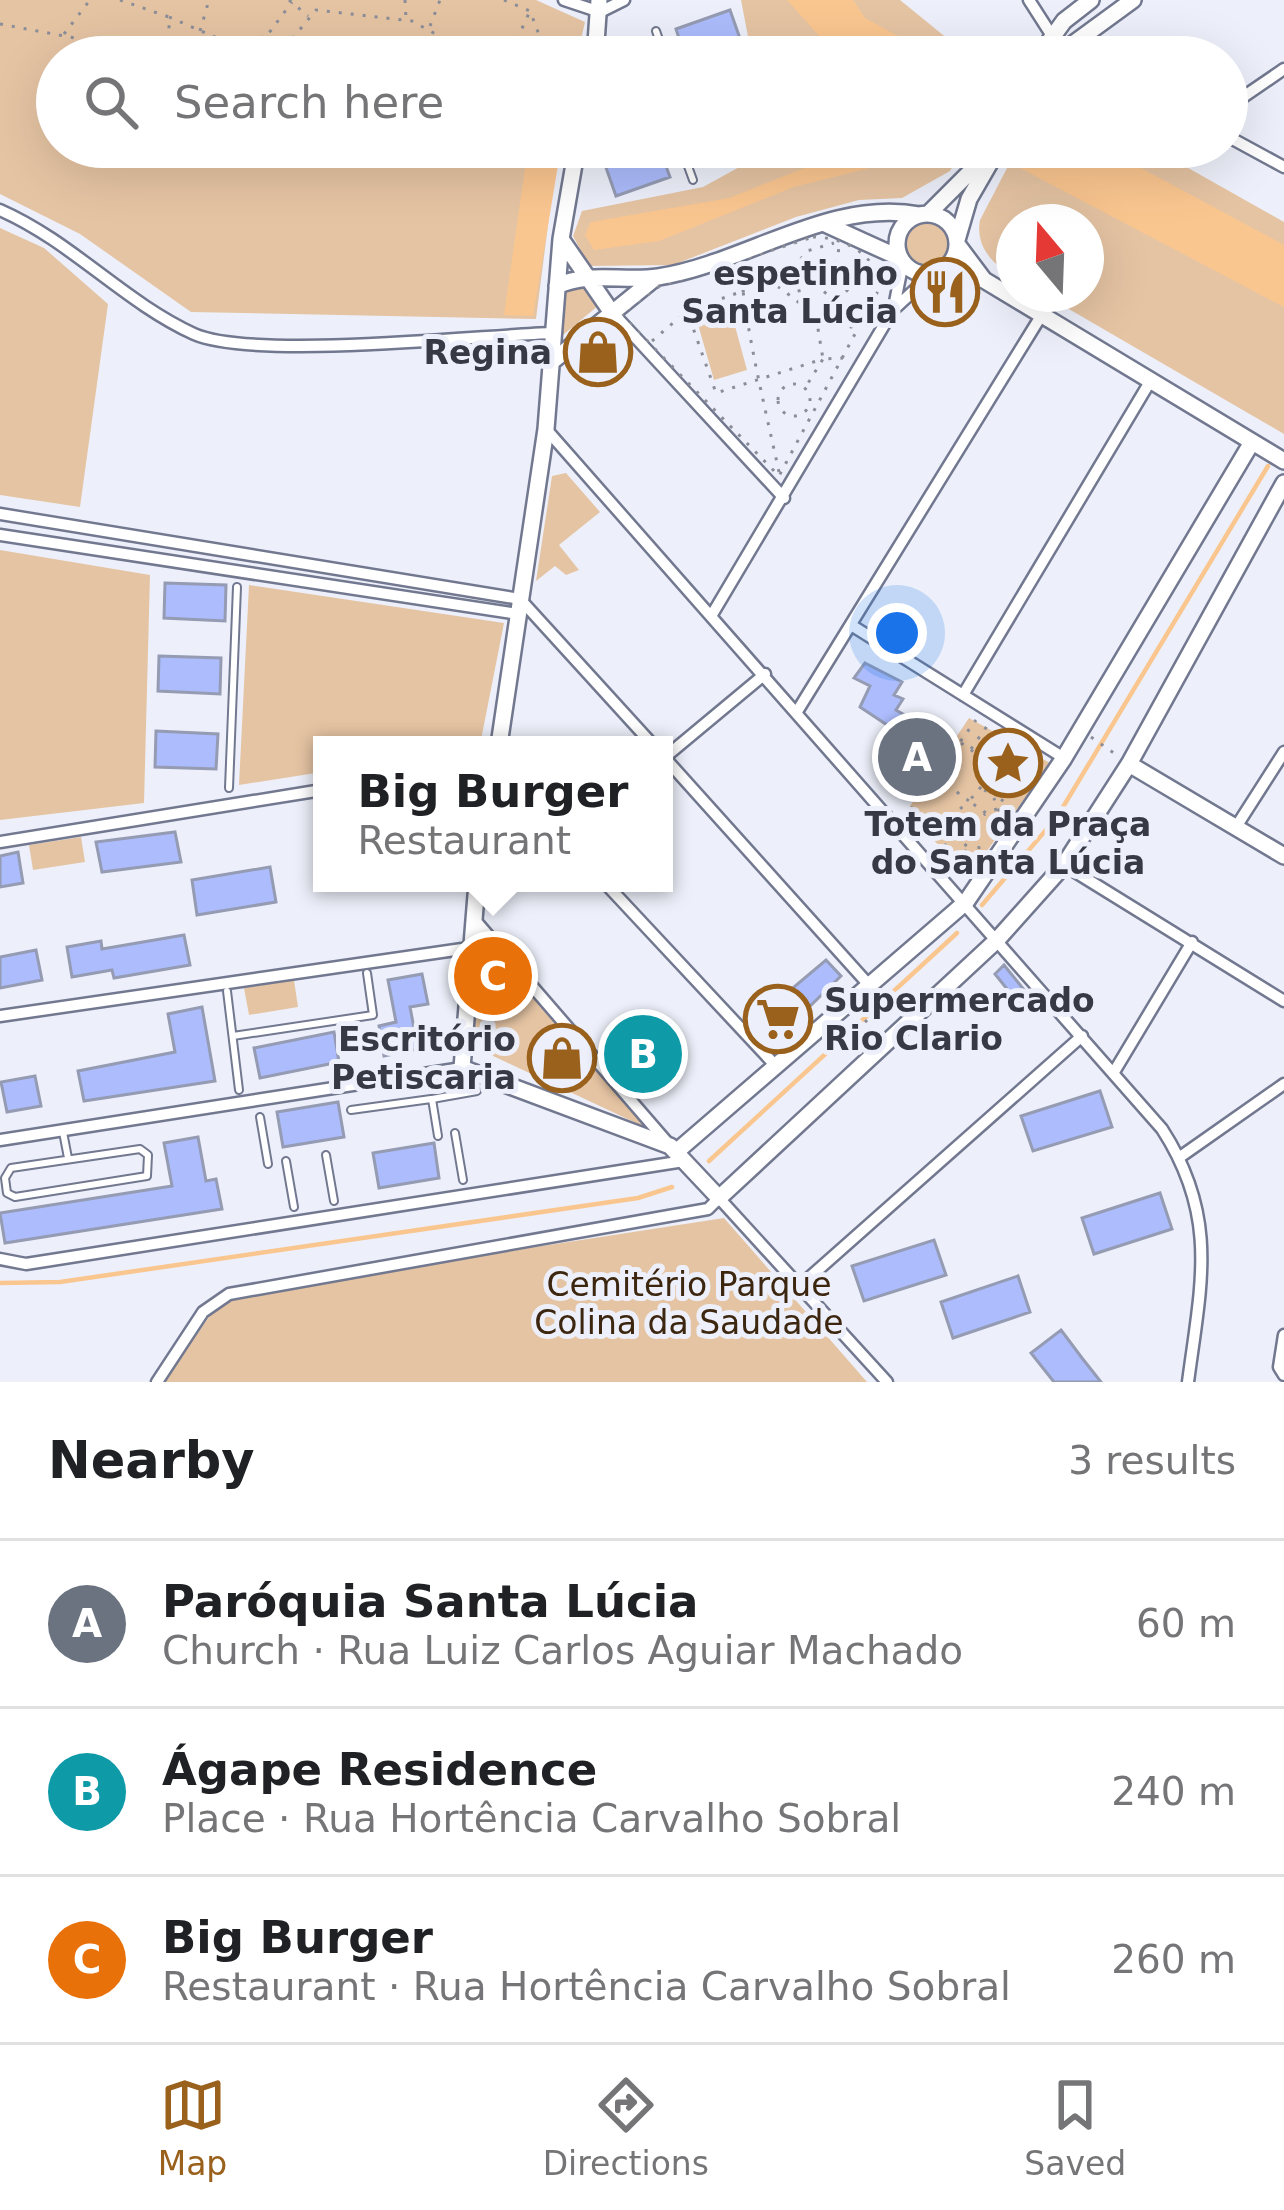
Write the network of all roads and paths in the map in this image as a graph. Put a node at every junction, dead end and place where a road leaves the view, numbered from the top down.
1 (90, 0) edge
2 (120, 0) edge
3 (149, 0) edge
4 (209, 0) edge
5 (332, 0) edge
6 (405, 0) edge
7 (440, 0) edge
8 (504, 0) edge
9 (528, 0) edge
10 (563, 0) edge
11 (624, 0) edge
12 (1029, 0) edge
13 (1091, 0) edge
14 (1133, 0) edge
15 (291, 1) edge
16 (600, 6) edge
17 (145, 8) junction
18 (527, 9) junction
19 (332, 12) junction
20 (169, 17) junction
21 (309, 17) junction
22 (406, 20) junction
23 (0, 24) edge
24 (428, 30) junction
25 (200, 31) junction
26 (656, 31) dead end
27 (62, 36) joint
28 (169, 36) edge
29 (212, 36) edge
30 (267, 36) edge
31 (294, 36) edge
32 (439, 36) edge
33 (518, 36) edge
34 (539, 36) edge
35 (597, 36) edge
36 (658, 36) edge
37 (1052, 36) edge
38 (1069, 36) edge
39 (1081, 36) edge
40 (1284, 69) edge
41 (1248, 94) edge
42 (1248, 147) edge
43 (1284, 167) edge
44 (573, 168) edge
45 (689, 168) edge
46 (978, 168) edge
47 (981, 168) edge
48 (976, 174) junction
49 (693, 180) dead end
50 (0, 210) edge
51 (924, 215) junction
52 (823, 224) junction
53 (561, 239) junction
54 (839, 242) junction
55 (957, 242) junction
56 (902, 260) junction
57 (726, 264) junction
58 (837, 264) junction
59 (938, 271) junction
60 (656, 277) junction
61 (591, 278) junction
62 (984, 280) junction
63 (556, 286) junction
64 (743, 291) junction
65 (803, 306) junction
66 (610, 310) junction
67 (893, 310) junction
68 (687, 311) junction
69 (816, 316) junction
70 (1041, 316) junction
71 (868, 319) junction
72 (551, 333) junction
73 (574, 342) junction
74 (647, 345) junction
75 (846, 357) junction
76 (823, 359) junction
77 (554, 360) junction
78 (758, 380) junction
79 (1151, 380) junction
80 (805, 388) junction
81 (546, 429) junction
82 (1252, 442) junction
83 (1284, 461) edge
84 (779, 476) junction
85 (1284, 483) edge
86 (784, 498) junction
87 (0, 514) edge
88 (0, 535) edge
89 (241, 571) junction
90 (237, 587) joint
91 (519, 606) junction
92 (712, 613) junction
93 (851, 625) junction
94 (765, 674) junction
95 (963, 695) junction
96 (798, 710) junction
97 (990, 712) junction
98 (1080, 730) junction
99 (1021, 731) junction
100 (500, 736) edge
101 (644, 736) edge
102 (961, 743) junction
103 (971, 749) junction
104 (673, 750) edge
105 (1010, 750) junction
106 (1284, 752) edge
107 (983, 758) junction
108 (1064, 758) junction
109 (1129, 764) junction
110 (673, 767) edge
111 (937, 777) junction
112 (1025, 777) dead end
113 (982, 786) junction
114 (229, 788) joint
115 (313, 791) edge
116 (994, 796) junction
117 (1004, 798) junction
118 (1035, 800) junction
119 (970, 801) junction
120 (230, 803) junction
121 (998, 809) junction
122 (986, 813) junction
123 (1019, 823) junction
124 (899, 825) junction
125 (1236, 827) junction
126 (944, 830) junction
127 (0, 842) edge
128 (975, 850) junction
129 (1284, 856) edge
130 (931, 861) junction
131 (994, 861) junction
132 (1064, 865) junction
133 (943, 874) junction
134 (476, 892) edge
135 (613, 892) edge
136 (966, 902) junction
137 (472, 916) junction
138 (997, 940) junction
139 (1192, 942) junction
140 (469, 948) junction
141 (366, 968) junction
142 (869, 986) junction
143 (227, 987) junction
144 (1284, 1001) edge
145 (850, 1003) junction
146 (0, 1016) edge
147 (232, 1036) junction
148 (1082, 1036) junction
149 (884, 1041) junction
150 (776, 1066) junction
151 (462, 1068) junction
152 (1114, 1072) junction
153 (1284, 1084) edge
154 (239, 1090) joint
155 (477, 1091) dead end
156 (432, 1099) junction
157 (242, 1105) junction
158 (351, 1110) dead end
159 (260, 1117) dead end
160 (63, 1131) junction
161 (455, 1133) dead end
162 (438, 1136) dead end
163 (0, 1141) edge
164 (676, 1153) junction
165 (326, 1155) dead end
166 (1180, 1157) junction
167 (68, 1158) junction
168 (286, 1161) dead end
169 (268, 1164) dead end
170 (463, 1180) dead end
171 (719, 1198) junction
172 (334, 1201) dead end
173 (294, 1207) dead end
174 (0, 1259) edge
175 (802, 1284) junction
176 (1284, 1335) edge
177 (1284, 1375) edge
178 (157, 1382) edge
179 (887, 1382) edge
180 (1188, 1382) edge

1 - 27 path
2 - 17 path
3 - 17 path
4 - 25 path
5 - 19 path
6 - 22 path
7 - 24 path
8 - 18 path
9 - 18 path
10 - 16 street
11 - 16 street
12 - 37 street
13 - 38 street
14 - 39 street
15 - 21 path
15 - 30 path
16 - 35 street
17 - 20 path
18 - 33 path
18 - 34 path
19 - 21 path
19 - 22 path
20 - 25 path
20 - 28 path
21 - 31 path
22 - 24 path
23 - 27 path
24 - 32 path
25 - 29 path
26 - 36 lane
40 - 41 street
42 - 43 street
44 - 53 street
45 - 49 lane
46 - 48 street
47 - 48 street
48 - 51 street
48 - 55 street
50 - 72 street
51 - 52 street
51 - 55 street
51 - 56 street
52 - 56 street
52 - 60 street
53 - 61 street
53 - 63 street
54 - 57 path
54 - 58 path
54 - 65 path
54 - 71 path
55 - 59 street
55 - 62 street
56 - 59 street
56 - 67 street
57 - 64 path
57 - 74 path
58 - 58 path
59 - 62 street
59 - 67 street
60 - 61 street
60 - 66 street
61 - 63 street
61 - 66 street
62 - 70 street
63 - 72 street
64 - 65 path
64 - 68 path
64 - 78 path
65 - 69 path
66 - 73 street
66 - 74 street
67 - 71 path
67 - 86 street
68 - 74 path
68 - 78 path
69 - 71 path
69 - 76 path
70 - 79 street
70 - 93 street
71 - 75 path
72 - 73 street
72 - 77 street
73 - 77 street
74 - 84 path
74 - 86 street
75 - 76 path
75 - 84 path
76 - 78 path
76 - 80 path
77 - 81 street
78 - 84 path
79 - 82 street
79 - 95 street
80 - 80 path
81 - 91 street
81 - 92 street
82 - 83 street
82 - 98 street
85 - 109 street
86 - 92 street
87 - 91 street
88 - 89 street
89 - 90 street
89 - 91 street
90 - 114 lane
91 - 100 street
91 - 101 street
92 - 94 street
93 - 95 street
93 - 96 street
94 - 96 street
94 - 104 street
95 - 97 street
96 - 124 street
97 - 99 street
97 - 102 path
97 - 103 path
98 - 108 street
98 - 109 path
99 - 105 path
99 - 108 street
102 - 103 path
102 - 111 path
103 - 107 path
105 - 107 path
105 - 112 path
106 - 125 street
107 - 113 path
108 - 118 street
109 - 125 street
109 - 132 street
110 - 142 street
111 - 119 path
111 - 124 path
113 - 116 path
113 - 119 path
114 - 120 street
115 - 120 street
116 - 117 path
116 - 121 path
117 - 118 path
117 - 121 path
118 - 123 street
119 - 122 path
119 - 126 path
120 - 127 street
121 - 122 path
121 - 123 path
122 - 128 path
123 - 131 street
124 - 130 street
125 - 129 street
126 - 128 path
126 - 130 path
128 - 131 path
128 - 133 path
130 - 133 street
131 - 136 street
132 - 138 street
132 - 139 street
133 - 136 street
134 - 137 street
135 - 150 street
136 - 138 street
136 - 142 street
137 - 140 street
137 - 164 street
138 - 148 street
138 - 149 street
139 - 144 street
139 - 152 street
140 - 141 street
140 - 151 street
141 - 143 street
141 - 147 lane
142 - 145 street
143 - 146 street
143 - 147 lane
145 - 149 path
145 - 150 street
147 - 154 lane
148 - 152 street
148 - 175 street
149 - 171 street
150 - 164 street
151 - 157 street
151 - 164 street
152 - 166 street
153 - 166 street
154 - 157 street
155 - 156 lane
156 - 158 lane
156 - 162 lane
157 - 160 street
159 - 169 lane
160 - 163 street
160 - 167 lane
161 - 170 lane
164 - 171 street
164 - 174 street
165 - 172 lane
166 - 180 street
167 - 167 lane
168 - 173 lane
171 - 175 street
171 - 178 street
175 - 179 street
176 - 177 street

